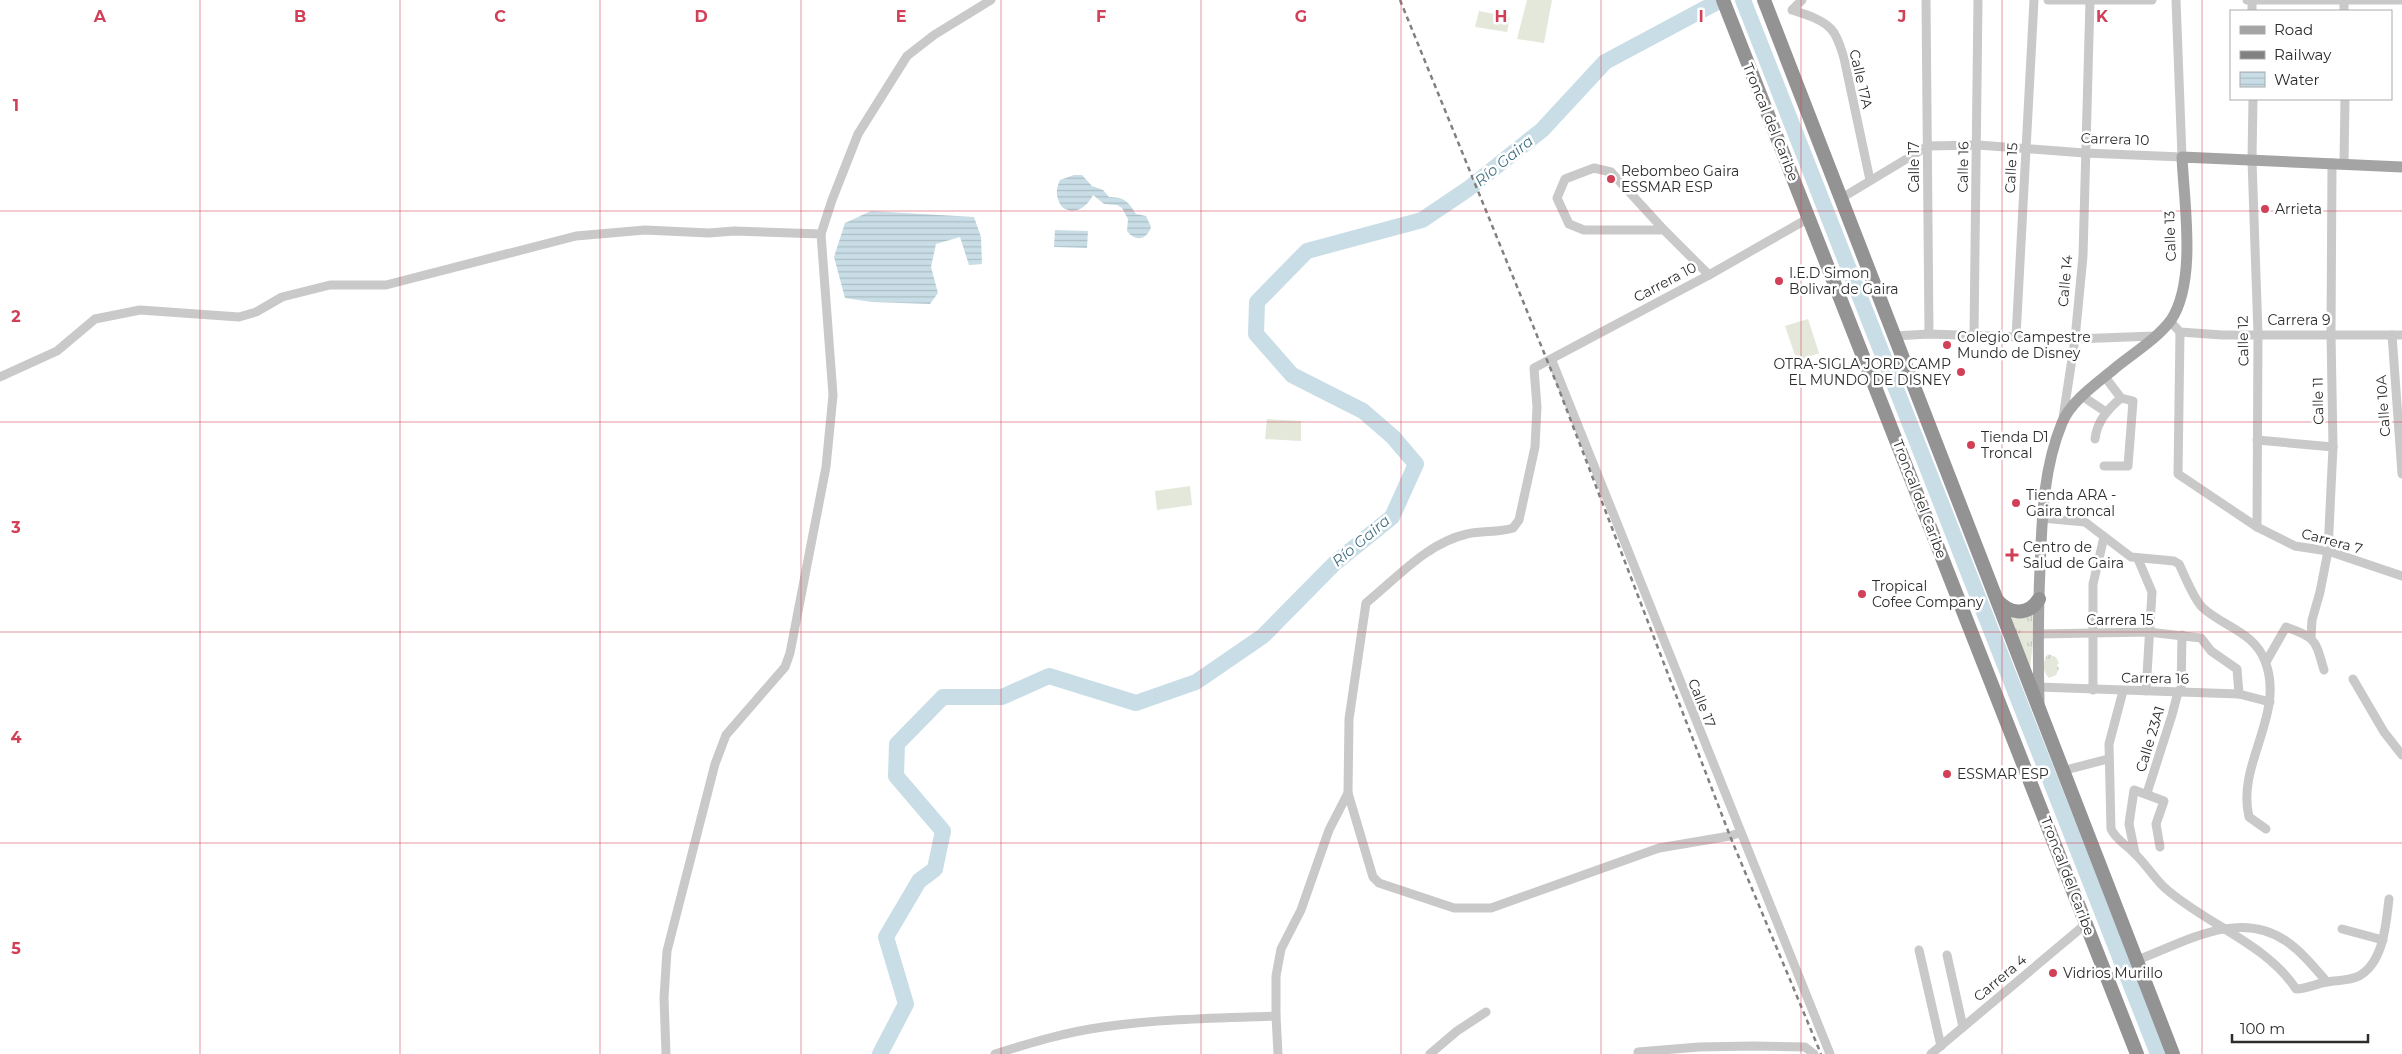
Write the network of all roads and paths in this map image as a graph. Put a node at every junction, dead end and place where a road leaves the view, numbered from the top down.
1 (991, 0) edge
2 (1723, 0) edge
3 (1764, 0) edge
4 (1802, 0) edge
5 (1926, 0) edge
6 (1978, 0) edge
7 (2034, 0) edge
8 (2048, 0) edge
9 (2090, 0) edge
10 (2152, 0) edge
11 (2176, 0) edge
12 (2247, 0) edge
13 (2252, 0) edge
14 (2344, 0) edge
15 (2402, 0) edge
16 (2253, 100) edge
17 (2345, 100) edge
18 (1978, 145) junction
19 (1928, 146) junction
20 (2026, 149) junction
21 (2085, 153) junction
22 (2182, 157) junction
23 (2252, 160) junction
24 (2332, 163) junction
25 (2344, 163) junction
26 (2402, 168) edge
27 (1870, 180) junction
28 (1840, 199) junction
29 (1809, 218) junction
30 (1664, 230) junction
31 (821, 234) junction
32 (1709, 275) junction
33 (2170, 321) junction
34 (2180, 332) junction
35 (1929, 334) junction
36 (2258, 334) junction
37 (2331, 334) junction
38 (1974, 335) junction
39 (2392, 335) junction
40 (2402, 335) edge
41 (1894, 336) junction
42 (2154, 336) junction
43 (2016, 337) junction
44 (2075, 339) junction
45 (1552, 361) junction
46 (0, 377) edge
47 (2105, 377) junction
48 (2082, 396) junction
49 (2121, 398) junction
50 (2106, 412) junction
51 (2062, 421) junction
52 (2095, 439) dead end
53 (2257, 440) junction
54 (2333, 447) junction
55 (2104, 466) dead end
56 (2402, 474) edge
57 (2042, 518) junction
58 (2257, 527) junction
59 (2104, 537) junction
60 (2328, 551) junction
61 (2138, 559) junction
62 (2402, 576) edge
63 (1995, 598) junction
64 (2039, 599) junction
65 (2148, 632) junction
66 (2092, 633) junction
67 (2039, 634) junction
68 (2182, 634) junction
69 (2311, 637) junction
70 (2266, 662) junction
71 (2324, 670) dead end
72 (2353, 679) dead end
73 (2038, 687) junction
74 (2093, 690) junction
75 (2123, 691) junction
76 (2146, 691) junction
77 (2179, 692) junction
78 (2239, 694) junction
79 (2270, 702) junction
80 (2039, 711) junction
81 (2402, 755) edge
82 (2108, 759) junction
83 (2062, 771) junction
84 (1348, 793) junction
85 (2147, 793) junction
86 (2266, 829) dead end
87 (1739, 833) junction
88 (2160, 847) dead end
89 (2135, 854) junction
90 (2389, 899) dead end
91 (2087, 923) junction
92 (2222, 928) junction
93 (2342, 929) dead end
94 (2383, 940) junction
95 (1920, 950) dead end
96 (1946, 955) dead end
97 (2137, 960) junction
98 (2327, 982) junction
99 (1486, 1012) dead end
100 (1276, 1016) junction
101 (1963, 1027) junction
102 (1941, 1046) junction
103 (1638, 1052) dead end
104 (1675, 1052) edge
105 (666, 1054) edge
106 (995, 1054) edge
107 (1278, 1054) edge
108 (1430, 1054) edge
109 (1814, 1054) edge
110 (1830, 1054) edge
111 (1931, 1054) edge
112 (2137, 1054) edge
113 (2173, 1054) edge

1 - 31 street
2 - 29 highway, Troncal del Caribe
3 - 28 highway
4 - 27 street, Calle 17A
5 - 19 street, Calle 17
6 - 18 street, Calle 16
7 - 20 street, Calle 15
8 - 9 street
9 - 10 street
9 - 21 street, Calle 14
11 - 22 street, Calle 13
12 - 13 street
13 - 14 street
14 - 15 street
16 - 23 street, Calle 12
17 - 25 street
18 - 19 street, Carrera 10
18 - 20 street, Carrera 10
18 - 38 street, Calle 16
19 - 27 street, Carrera 10
19 - 35 street, Calle 17
20 - 21 street, Carrera 10
20 - 43 street, Calle 15
21 - 22 street, Carrera 10
21 - 44 street, Calle 14
22 - 23 main road, Carrera 10
22 - 33 main road, Calle 13
23 - 24 main road, Carrera 10
23 - 36 street, Calle 12
24 - 25 main road, Carrera 10
24 - 37 street, Calle 11
25 - 26 main road, Carrera 10
27 - 28 street, Carrera 10
28 - 41 highway
29 - 32 street, Carrera 10
29 - 91 highway, Troncal del Caribe
30 - 30 street
30 - 32 street
31 - 46 street
31 - 105 street
32 - 45 street, Carrera 10
33 - 34 street
33 - 42 main road, Calle 13
34 - 36 street, Carrera 9
34 - 58 street
35 - 38 street
35 - 41 street
36 - 37 street, Carrera 9
36 - 53 street, Calle 12
37 - 39 street, Carrera 9
37 - 54 street, Calle 11
38 - 43 street
39 - 40 street, Carrera 9
39 - 56 street, Calle 10A
41 - 63 highway
42 - 44 street
42 - 47 main road, Calle 13
43 - 44 street
44 - 51 street, Calle 14
45 - 84 street, Carrera 10
45 - 87 street, Calle 17
47 - 48 main road, Calle 13
47 - 49 street
48 - 50 street
48 - 51 main road, Calle 13
49 - 50 street
49 - 55 street
50 - 52 street
51 - 57 main road, Calle 14
53 - 54 street
53 - 58 street, Calle 12
54 - 60 street, Calle 11
57 - 59 street
57 - 64 main road, Calle 14
58 - 60 street, Carrera 7
59 - 61 street
59 - 66 street
60 - 62 street, Carrera 7
60 - 69 street, Calle 11
61 - 65 street
61 - 70 street
63 - 64 highway
63 - 80 highway
64 - 67 main road, Calle 14
65 - 66 street, Carrera 15
65 - 68 street, Carrera 15
65 - 76 street
66 - 67 street, Carrera 15
66 - 74 street
67 - 73 main road, Calle 14
68 - 77 street, Calle 23A1
68 - 78 street, Carrera 15
69 - 70 street
69 - 71 street
70 - 79 street
72 - 81 street
73 - 74 street, Carrera 16
73 - 80 main road, Calle 14
74 - 75 street, Carrera 16
75 - 76 street, Carrera 16
75 - 82 street
76 - 77 street, Carrera 16
77 - 78 street, Carrera 16
77 - 85 street, Calle 23A1
78 - 79 street, Carrera 16
79 - 86 street
80 - 83 highway
82 - 83 street
82 - 89 street
83 - 97 highway
84 - 87 street
84 - 100 street
85 - 88 street
85 - 89 street
87 - 110 street, Calle 17
89 - 92 street
90 - 94 street
91 - 101 street, Carrera 4
91 - 112 highway, Troncal del Caribe
92 - 97 street
92 - 98 street
92 - 98 street
93 - 94 street
94 - 98 street
95 - 102 street
96 - 101 street
97 - 113 highway
99 - 108 street
100 - 106 street
100 - 107 street
101 - 102 street, Carrera 4
102 - 111 street, Carrera 4
103 - 104 street
104 - 109 street

